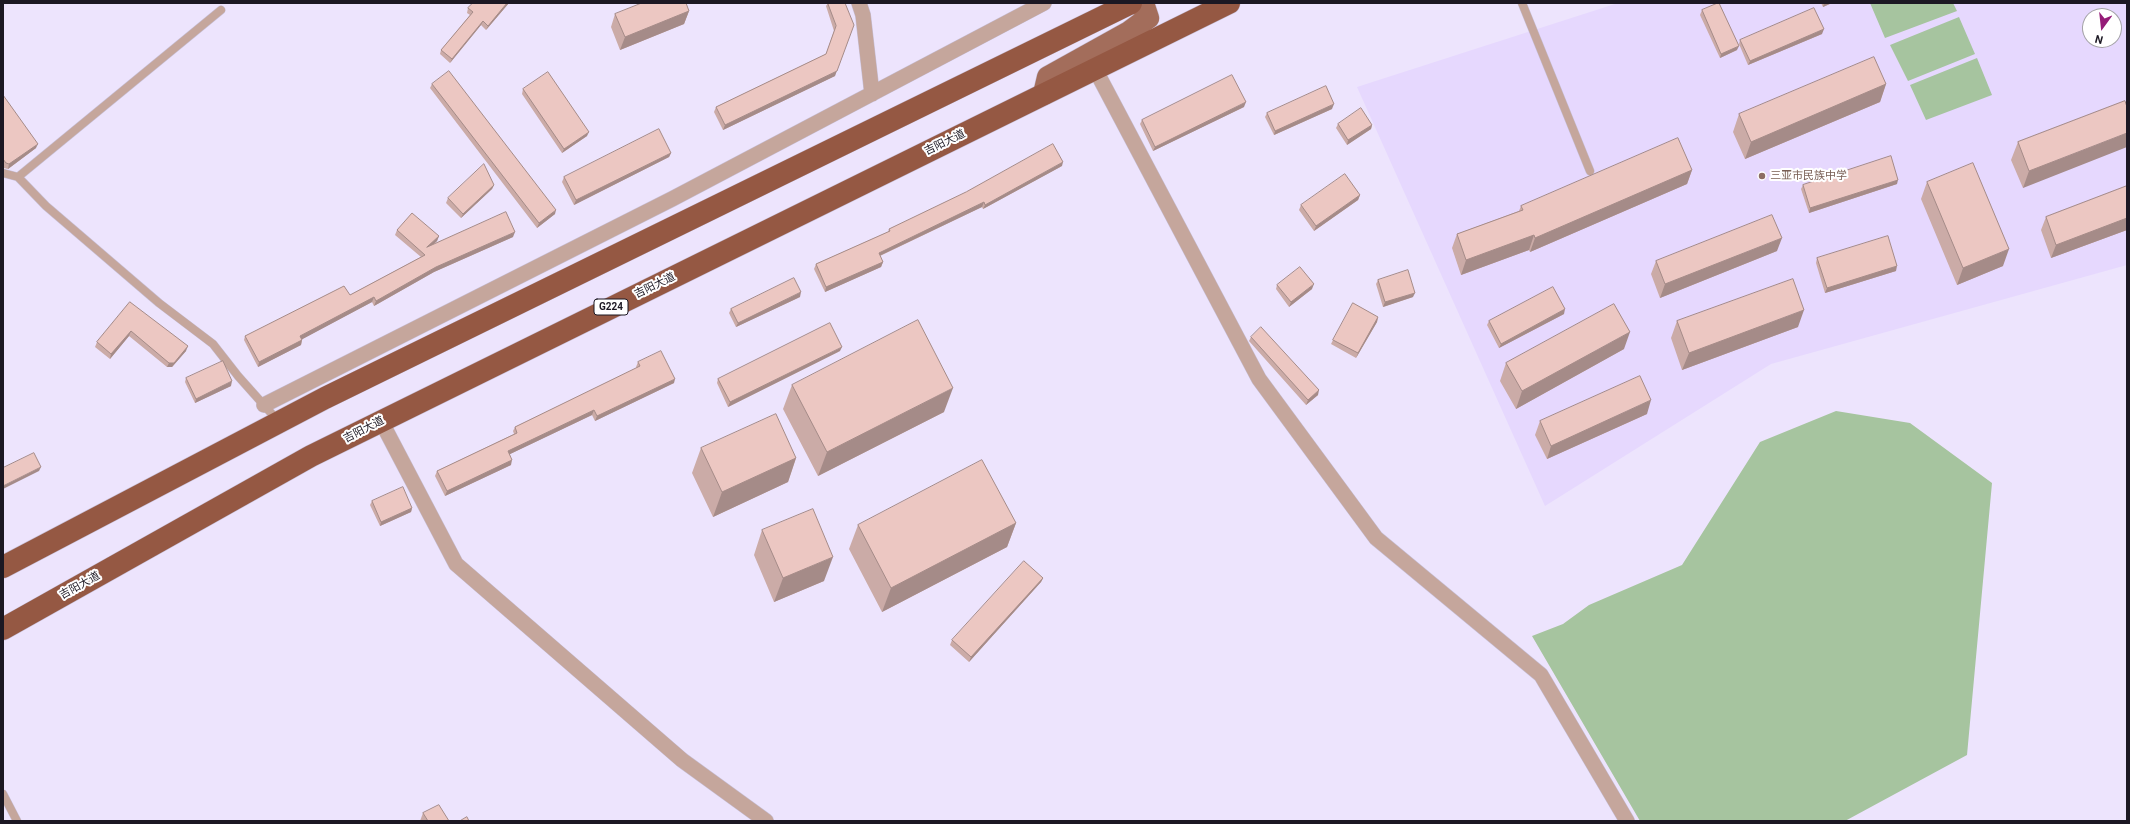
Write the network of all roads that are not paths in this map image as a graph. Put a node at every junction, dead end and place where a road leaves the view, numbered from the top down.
1 (859, 3) edge
2 (1044, 3) edge
3 (1133, 3) edge
4 (1229, 3) edge
5 (1522, 3) edge
6 (221, 10) dead end
7 (1095, 69) junction
8 (872, 94) junction
9 (1044, 94) junction
10 (1590, 171) dead end
11 (3, 174) edge
12 (18, 177) junction
13 (264, 405) junction
14 (381, 421) junction
15 (280, 422) junction
16 (3, 566) edge
17 (3, 629) edge
18 (3, 794) edge
19 (17, 821) edge
20 (766, 821) edge
21 (1627, 821) edge

1 - 8 street
2 - 8 street
3 - 9 main road
3 - 15 highway
4 - 7 highway, 吉阳大道 / G224
5 - 10 lane
6 - 12 lane
7 - 9 highway, 吉阳大道 / G224
7 - 21 street
8 - 13 street
9 - 14 highway, 吉阳大道 / G224
11 - 12 lane
12 - 13 lane
13 - 15 lane
14 - 17 highway, 吉阳大道 / G224
14 - 20 street
15 - 16 highway
18 - 19 lane

